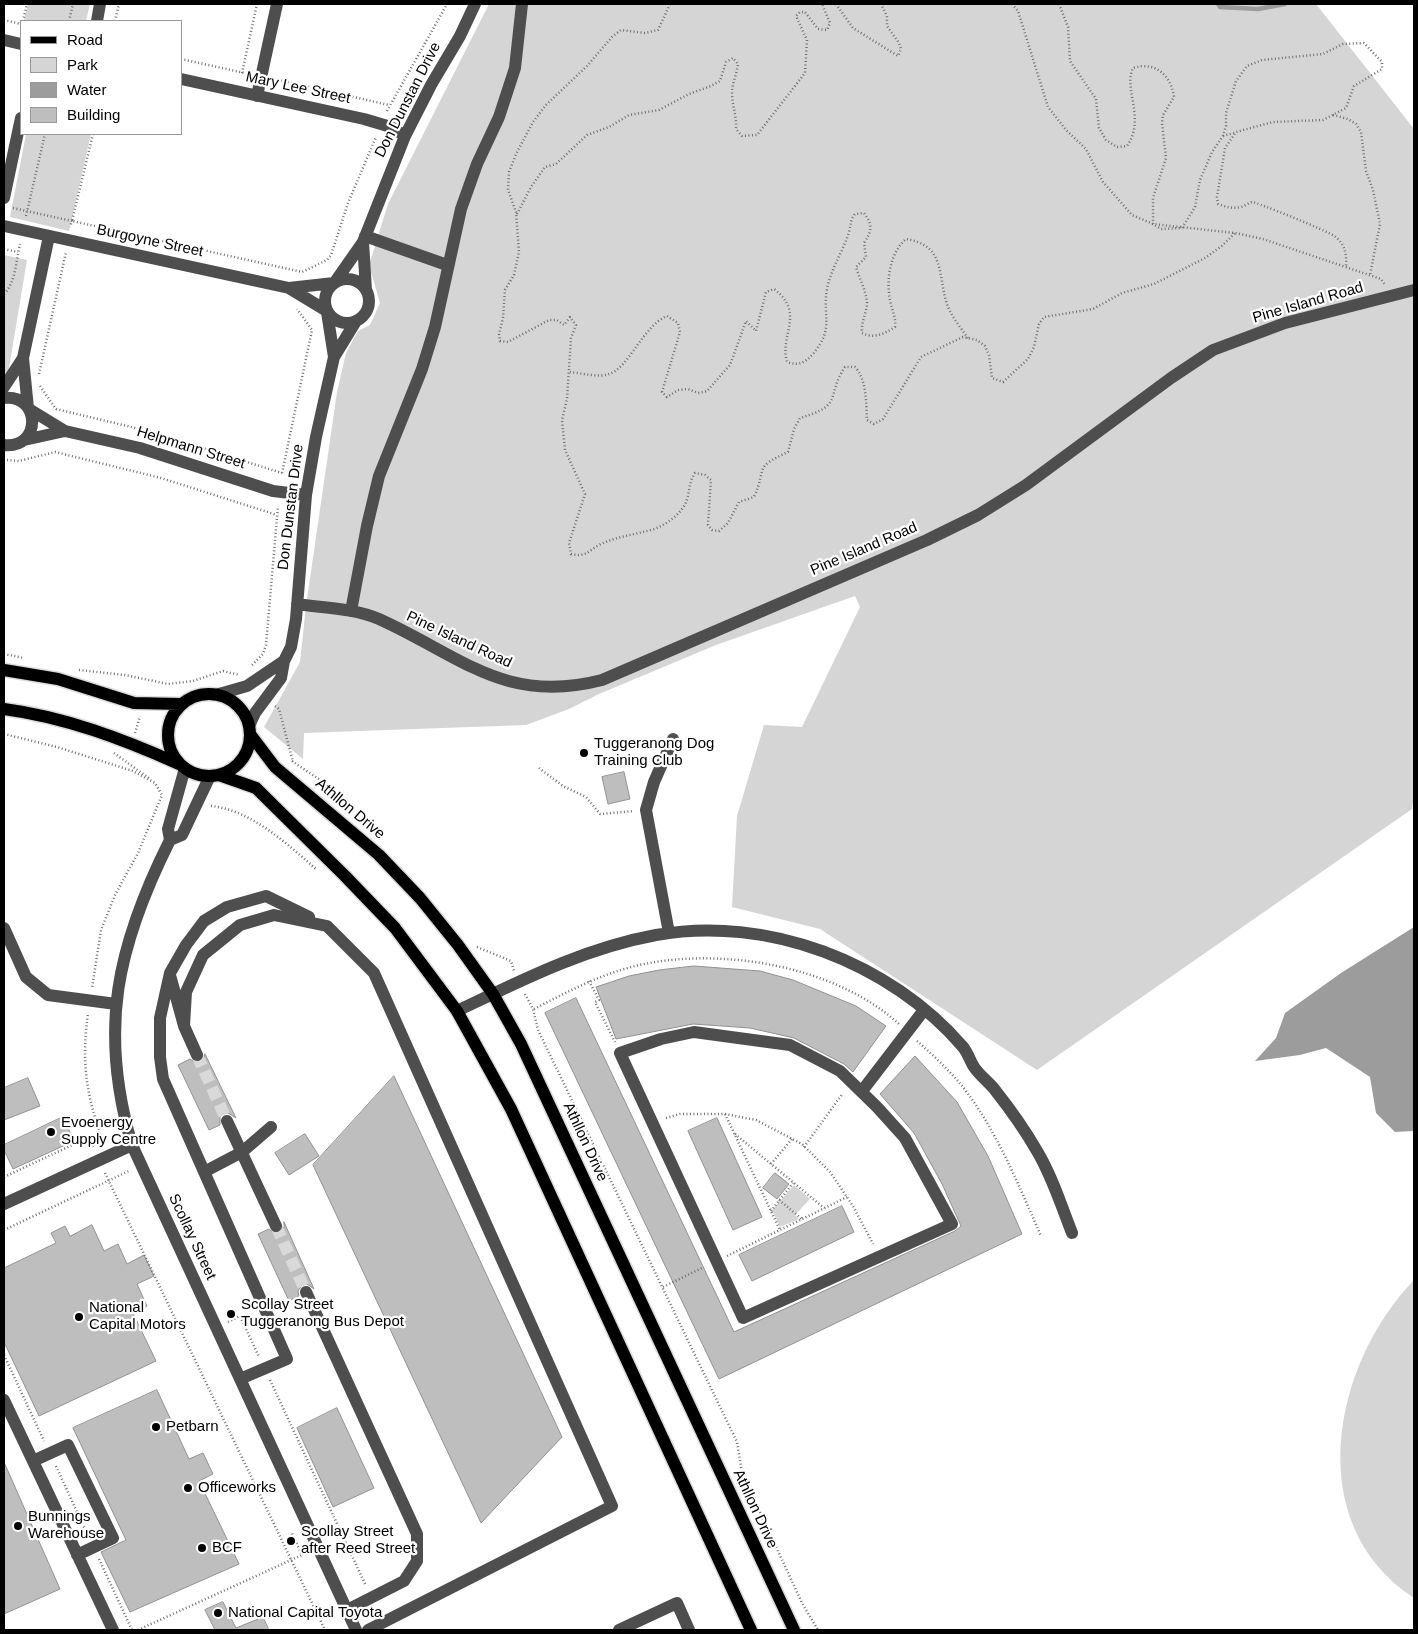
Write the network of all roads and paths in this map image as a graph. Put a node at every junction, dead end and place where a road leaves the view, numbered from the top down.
1 (27, 4) edge
2 (73, 4) edge
3 (100, 4) edge
4 (119, 4) edge
5 (257, 4) edge
6 (277, 4) edge
7 (447, 4) edge
8 (475, 4) edge
9 (522, 4) edge
10 (670, 4) edge
11 (822, 4) edge
12 (836, 4) edge
13 (881, 4) edge
14 (1012, 4) edge
15 (1059, 4) edge
16 (4, 20) edge
17 (23, 20) edge
18 (69, 20) edge
19 (97, 20) edge
20 (115, 20) edge
21 (20, 23) edge
22 (4, 40) edge
23 (20, 44) edge
24 (182, 59) edge
25 (242, 73) junction
26 (261, 76) junction
27 (182, 79) edge
28 (257, 96) junction
29 (389, 105) junction
30 (1333, 115) junction
31 (20, 123) edge
32 (381, 124) junction
33 (1236, 132) junction
34 (45, 135) edge
35 (93, 135) edge
36 (405, 136) junction
37 (1223, 136) junction
38 (4, 198) edge
39 (516, 216) junction
40 (1153, 224) junction
41 (4, 226) edge
42 (1182, 228) junction
43 (23, 230) junction
44 (1235, 233) junction
45 (49, 236) junction
46 (364, 239) junction
47 (4, 249) edge
48 (18, 252) junction
49 (447, 265) junction
50 (1346, 267) junction
51 (300, 271) junction
52 (1370, 275) junction
53 (334, 283) junction
54 (294, 290) junction
55 (366, 290) junction
56 (1414, 290) edge
57 (4, 294) edge
58 (1394, 296) junction
59 (327, 311) junction
60 (356, 321) junction
61 (968, 338) junction
62 (334, 357) junction
63 (22, 358) junction
64 (570, 372) junction
65 (40, 386) dead end
66 (4, 387) edge
67 (4, 398) edge
68 (29, 408) junction
69 (65, 431) junction
70 (24, 440) junction
71 (4, 445) edge
72 (4, 459) edge
73 (282, 473) junction
74 (280, 492) junction
75 (306, 495) junction
76 (278, 515) junction
77 (297, 604) junction
78 (351, 611) junction
79 (4, 654) edge
80 (28, 659) dead end
81 (284, 661) junction
82 (250, 667) dead end
83 (74, 669) dead end
84 (4, 670) edge
85 (245, 671) dead end
86 (240, 675) junction
87 (152, 680) junction
88 (250, 684) junction
89 (219, 694) junction
90 (267, 698) junction
91 (145, 703) junction
92 (180, 704) junction
93 (4, 709) edge
94 (250, 730) junction
95 (4, 734) edge
96 (673, 739) dead end
97 (131, 744) junction
98 (292, 761) dead end
99 (183, 767) junction
100 (539, 768) dead end
101 (214, 776) junction
102 (155, 783) junction
103 (177, 796) junction
104 (197, 806) junction
105 (646, 810) junction
106 (170, 840) junction
107 (322, 874) dead end
108 (326, 926) junction
109 (4, 928) edge
110 (669, 933) junction
111 (170, 974) junction
112 (589, 981) junction
113 (493, 994) junction
114 (90, 1000) junction
115 (116, 1004) junction
116 (533, 1009) dead end
117 (457, 1010) junction
118 (924, 1010) junction
119 (184, 1026) junction
120 (538, 1030) dead end
121 (908, 1032) junction
122 (620, 1053) junction
123 (197, 1055) tunnel mouth
124 (852, 1082) junction
125 (862, 1091) junction
126 (725, 1114) junction
127 (227, 1121) tunnel mouth
128 (652, 1123) junction
129 (271, 1127) dead end
130 (734, 1133) junction
131 (88, 1138) junction
132 (792, 1139) junction
133 (132, 1145) junction
134 (804, 1147) junction
135 (242, 1152) junction
136 (99, 1160) junction
137 (771, 1164) junction
138 (142, 1166) junction
139 (204, 1172) junction
140 (4, 1177) edge
141 (109, 1181) junction
142 (793, 1183) junction
143 (847, 1197) junction
144 (5, 1199) edge
145 (779, 1200) junction
146 (824, 1208) junction
147 (771, 1211) junction
148 (802, 1219) junction
149 (276, 1226) tunnel mouth
150 (4, 1230) edge
151 (780, 1230) junction
152 (1072, 1232) dead end
153 (1041, 1236) dead end
154 (878, 1257) junction
155 (716, 1261) junction
156 (663, 1287) junction
157 (306, 1292) tunnel mouth
158 (217, 1328) junction
159 (4, 1355) edge
160 (265, 1369) junction
161 (240, 1379) junction
162 (4, 1400) edge
163 (50, 1453) junction
164 (33, 1461) junction
165 (292, 1533) dead end
166 (94, 1547) junction
167 (77, 1555) junction
168 (291, 1560) junction
169 (371, 1597) junction
170 (347, 1610) junction
171 (113, 1630) edge
172 (132, 1630) edge
173 (138, 1630) edge
174 (325, 1630) edge
175 (356, 1630) edge
176 (368, 1630) edge
177 (618, 1630) edge
178 (689, 1630) edge
179 (751, 1630) edge
180 (794, 1630) edge
181 (818, 1630) edge

1 - 17 path
2 - 18 path
3 - 19 street
4 - 20 path
5 - 25 path
6 - 26 street
7 - 29 path
8 - 36 street, Don Dunstan Drive
9 - 49 street
10 - 39 path
11 - 39 path
12 - 13 path
14 - 40 path
15 - 40 path
16 - 21 path
22 - 23 street
24 - 25 path
25 - 26 path
26 - 28 street
26 - 29 path
27 - 28 street, Mary Lee Street
28 - 32 street, Mary Lee Street
29 - 32 path
30 - 33 path
30 - 37 path
30 - 52 path
31 - 38 street
32 - 36 street, Mary Lee Street
32 - 51 path
33 - 37 path
33 - 50 path
34 - 43 path
35 - 51 path
36 - 46 street, Don Dunstan Drive
37 - 42 path
39 - 64 path
40 - 42 path
41 - 43 street, Burgoyne Street
42 - 44 path
43 - 45 street, Burgoyne Street
43 - 48 path
44 - 50 path
44 - 61 path
45 - 54 street, Burgoyne Street
45 - 63 street
46 - 49 street
46 - 53 street, Don Dunstan Drive
46 - 55 street, Don Dunstan Drive
47 - 48 path
48 - 57 path
49 - 78 street
50 - 52 path
51 - 54 path
52 - 58 path
53 - 54 street, Burgoyne Street
53 - 55 street
53 - 59 street
54 - 59 street, Burgoyne Street
54 - 73 path
55 - 60 street
56 - 58 street, Pine Island Road
58 - 78 street, Pine Island Road
59 - 60 street
59 - 62 street, Don Dunstan Drive
60 - 62 street, Don Dunstan Drive
61 - 64 path
61 - 64 path
62 - 75 street, Don Dunstan Drive
63 - 66 street
63 - 68 street
65 - 73 path
67 - 68 street, Helpmann Street
68 - 69 street, Helpmann Street
68 - 70 street
69 - 70 street, Helpmann Street
69 - 74 street, Helpmann Street
70 - 71 street, Helpmann Street
72 - 76 path
73 - 74 path
74 - 75 street, Helpmann Street
74 - 76 path
75 - 77 street, Don Dunstan Drive
76 - 82 path
77 - 78 street, Pine Island Road
77 - 81 street, Don Dunstan Drive
79 - 80 path
81 - 88 street
81 - 90 street, Don Dunstan Drive
83 - 87 path
84 - 91 main road
85 - 86 path
86 - 87 path
86 - 88 path
87 - 91 path
88 - 89 street
89 - 92 main road
89 - 94 main road
90 - 94 street, Don Dunstan Drive
90 - 98 path
91 - 92 main road
91 - 97 path
92 - 99 main road
93 - 97 main road
94 - 101 main road
94 - 113 main road, Athllon Drive
95 - 102 path
96 - 105 street
97 - 99 main road
97 - 102 path
99 - 101 main road
99 - 103 street, Scollay Street
100 - 105 path
101 - 104 street, Scollay Street
101 - 117 main road
102 - 103 path
102 - 114 path
103 - 106 street, Scollay Street
104 - 106 street, Scollay Street
104 - 107 path
105 - 110 street
106 - 115 street, Scollay Street
108 - 111 street
108 - 119 street
108 - 176 street
109 - 114 street
110 - 113 street
110 - 118 street
111 - 119 street
111 - 139 street
112 - 116 path
112 - 121 path
112 - 122 path
113 - 117 street
113 - 180 main road, Athllon Drive
114 - 115 street
114 - 131 path
115 - 133 street, Scollay Street
117 - 179 main road
118 - 121 street
118 - 152 street
119 - 123 street
120 - 156 path
121 - 125 street
121 - 153 path
122 - 124 street
122 - 128 street
124 - 125 street
124 - 134 path
125 - 154 street
126 - 128 path
126 - 130 path
126 - 132 path
127 - 135 street
128 - 155 street
129 - 135 street
130 - 137 path
130 - 147 path
131 - 136 path
131 - 140 path
132 - 134 path
132 - 137 path
133 - 136 street
133 - 138 street, Scollay Street
134 - 143 path
135 - 139 street
135 - 149 street
136 - 141 path
136 - 144 street
137 - 142 path
138 - 141 path
138 - 158 street, Scollay Street
139 - 160 street
141 - 150 path
141 - 168 path
142 - 145 path
142 - 146 path
143 - 146 path
143 - 154 path
145 - 147 path
145 - 148 path
146 - 148 path
147 - 151 path
148 - 151 path
151 - 155 path
154 - 155 street
155 - 156 path
156 - 181 path
157 - 169 street
158 - 160 path
158 - 161 street, Scollay Street
159 - 163 path
160 - 161 street
160 - 169 path
161 - 170 street, Scollay Street
162 - 164 street
163 - 164 street
163 - 166 path
163 - 166 street
164 - 167 street
165 - 168 path
166 - 167 street
166 - 172 path
167 - 171 street
168 - 173 path
168 - 174 path
169 - 170 street
170 - 175 street, Scollay Street
177 - 178 street

